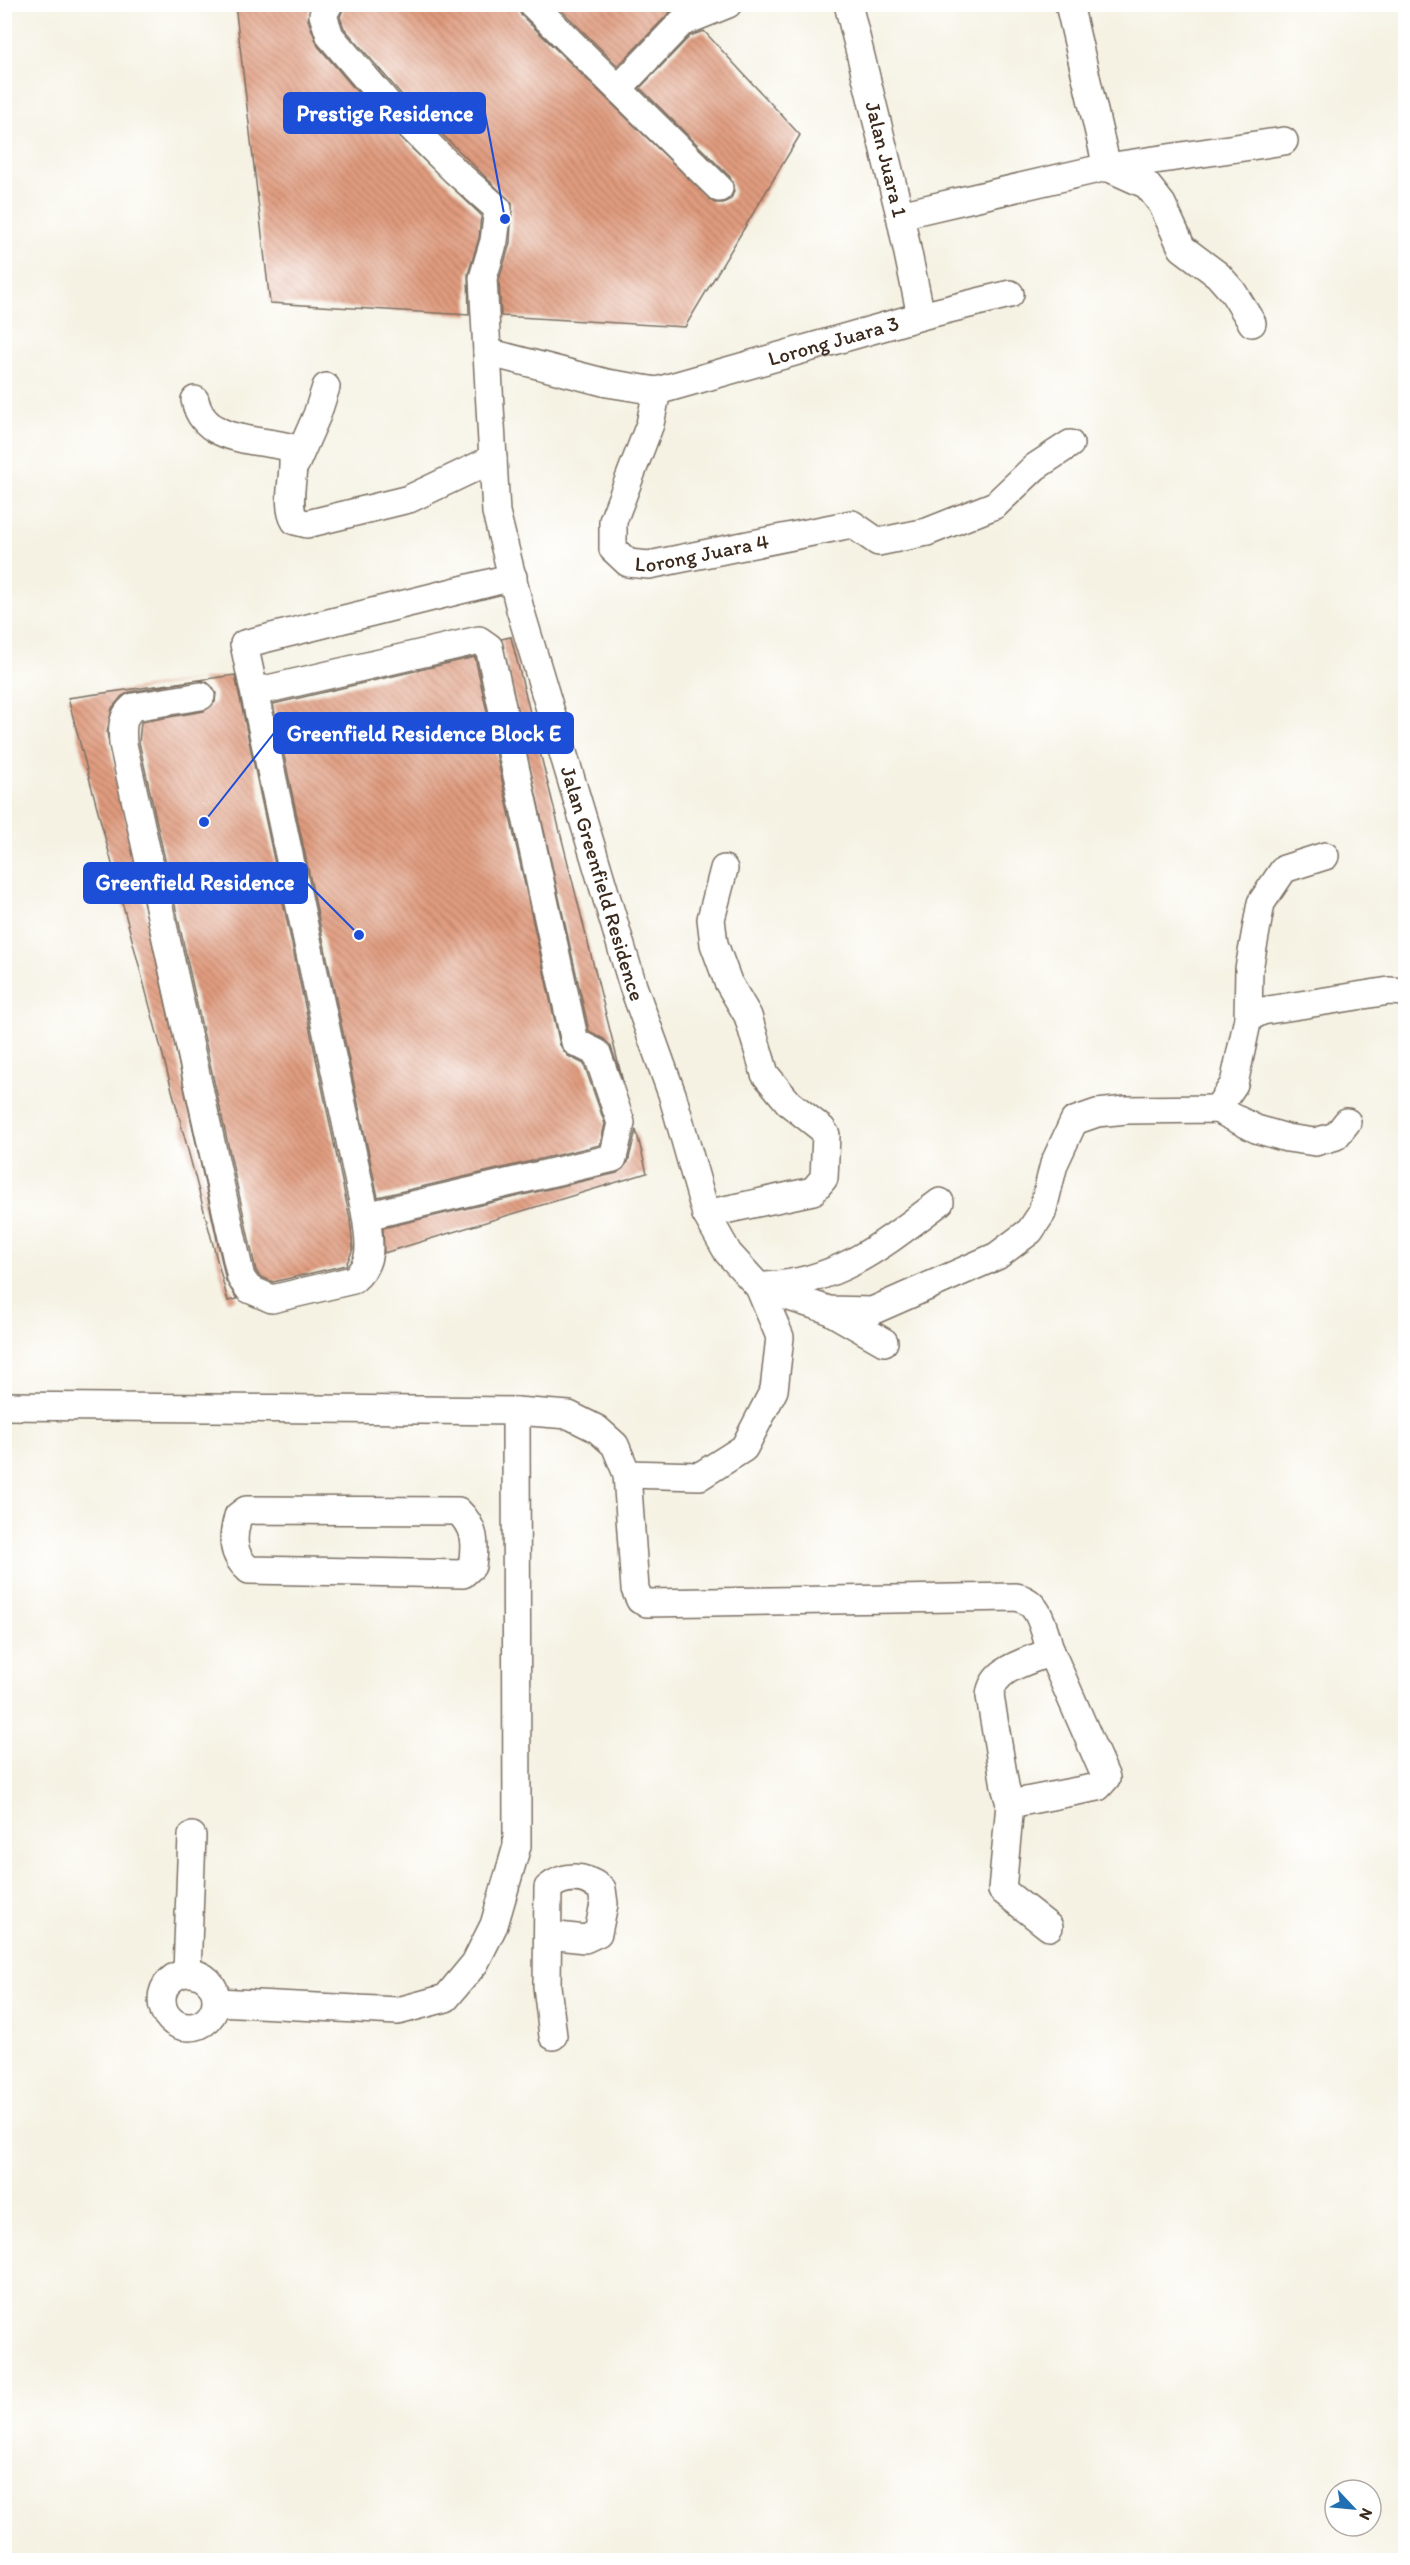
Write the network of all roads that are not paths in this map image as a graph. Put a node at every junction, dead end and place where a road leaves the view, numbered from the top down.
1 (329, 4) edge
2 (532, 4) edge
3 (728, 4) edge
4 (848, 4) edge
5 (1069, 4) edge
6 (619, 88) junction
7 (1284, 141) dead end
8 (1107, 167) junction
9 (720, 188) dead end
10 (900, 215) junction
11 (1010, 294) dead end
12 (921, 316) junction
13 (1252, 323) dead end
14 (488, 352) junction
15 (326, 387) dead end
16 (657, 391) junction
17 (195, 399) dead end
18 (1071, 444) dead end
19 (493, 459) junction
20 (296, 463) junction
21 (513, 577) junction
22 (255, 692) junction
23 (201, 696) dead end
24 (1325, 856) dead end
25 (724, 869) dead end
26 (1406, 992) edge
27 (1248, 1018) junction
28 (1217, 1109) junction
29 (1347, 1122) dead end
30 (940, 1202) dead end
31 (706, 1214) junction
32 (366, 1216) junction
33 (759, 1287) junction
34 (829, 1310) junction
35 (884, 1341) dead end
36 (4, 1406) edge
37 (516, 1411) junction
38 (627, 1474) junction
39 (475, 1546) junction
40 (517, 1546) junction
41 (1051, 1652) junction
42 (1010, 1803) junction
43 (192, 1836) dead end
44 (510, 1873) junction
45 (548, 1888) junction
46 (1049, 1927) dead end
47 (549, 1935) junction
48 (187, 1972) junction
49 (217, 2002) junction
50 (553, 2036) dead end

1 - 14 street, Jalan Greenfield Residence
2 - 6 street
3 - 6 street
4 - 10 street, Jalan Juara 1
5 - 8 street
6 - 9 street
7 - 8 street
8 - 10 street
8 - 13 street
10 - 12 street, Jalan Juara 1
11 - 12 street, Lorong Juara 3
12 - 16 street, Lorong Juara 3
14 - 16 street
14 - 19 street, Jalan Greenfield Residence
15 - 20 street
16 - 18 street, Lorong Juara 4
17 - 20 street
19 - 20 street
19 - 21 street, Jalan Greenfield Residence
21 - 22 street
21 - 31 street, Jalan Greenfield Residence
22 - 32 street
22 - 32 street
23 - 32 street
24 - 27 street
25 - 31 street
26 - 27 street
27 - 28 street
28 - 29 street
28 - 34 street
30 - 33 street
31 - 33 street, Jalan Greenfield Residence
33 - 34 street
33 - 38 street
34 - 35 street
36 - 37 street
37 - 38 street
37 - 40 street
38 - 41 street
39 - 39 street
39 - 40 street
40 - 44 street
41 - 42 street
41 - 42 street
42 - 46 street
43 - 48 street
44 - 45 street
44 - 49 street
45 - 47 street
45 - 47 street
47 - 50 street
48 - 49 street
48 - 49 street

